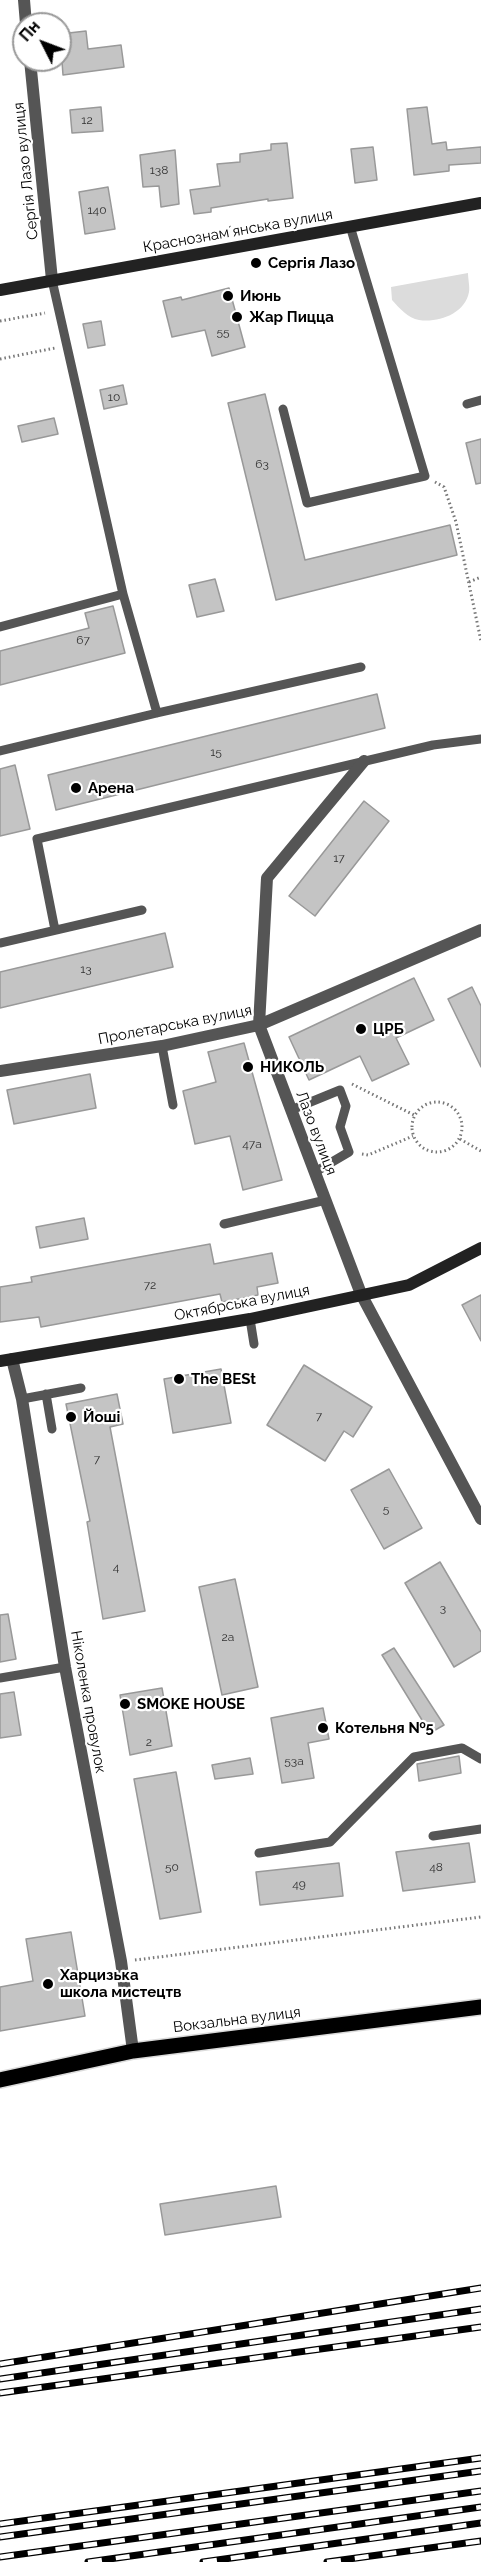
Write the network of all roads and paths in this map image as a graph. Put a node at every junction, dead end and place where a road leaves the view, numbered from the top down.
1 (31, 72) edge
2 (481, 203) edge
3 (350, 226) junction
4 (52, 280) junction
5 (0, 290) edge
6 (58, 310) junction
7 (0, 321) edge
8 (65, 346) junction
9 (0, 359) edge
10 (481, 400) edge
11 (466, 404) dead end
12 (284, 409) dead end
13 (425, 476) junction
14 (481, 578) edge
15 (470, 582) junction
16 (123, 594) junction
17 (0, 627) edge
18 (481, 641) edge
19 (361, 667) dead end
20 (157, 713) junction
21 (481, 739) edge
22 (0, 752) edge
23 (364, 761) junction
24 (142, 910) dead end
25 (55, 930) junction
26 (481, 930) edge
27 (0, 943) edge
28 (258, 1025) junction
29 (162, 1046) junction
30 (1, 1070) edge
31 (340, 1090) junction
32 (173, 1105) dead end
33 (291, 1110) junction
34 (414, 1115) junction
35 (413, 1136) junction
36 (460, 1139) junction
37 (481, 1151) edge
38 (349, 1152) junction
39 (315, 1172) junction
40 (326, 1200) junction
41 (224, 1224) dead end
42 (481, 1248) edge
43 (361, 1294) junction
44 (250, 1319) junction
45 (254, 1344) dead end
46 (6, 1360) edge
47 (81, 1388) dead end
48 (46, 1394) junction
49 (22, 1399) junction
50 (52, 1430) dead end
51 (481, 1519) edge
52 (65, 1666) junction
53 (0, 1678) edge
54 (481, 1759) edge
55 (481, 1829) edge
56 (433, 1836) dead end
57 (259, 1853) dead end
58 (481, 1917) edge
59 (121, 1961) junction
60 (481, 2007) edge
61 (133, 2051) junction
62 (0, 2080) edge

1 - 4 street, Сергія Лазо вулиця
2 - 3 street, Краснознамʼянська вулиця
3 - 4 street, Краснознамʼянська вулиця
3 - 13 lane
4 - 5 street, Краснознамʼянська вулиця
4 - 6 lane
6 - 7 path
6 - 8 lane
8 - 9 path
8 - 16 lane
10 - 11 lane
12 - 13 lane
13 - 15 path
14 - 15 path
15 - 18 path
16 - 17 lane
16 - 20 lane
19 - 20 lane
20 - 22 lane
21 - 23 lane
23 - 25 lane
23 - 28 street, Лазо вулиця
24 - 25 lane
25 - 27 lane
26 - 28 street, Пролетарська вулиця
28 - 29 street, Пролетарська вулиця
28 - 33 street, Лазо вулиця
29 - 30 street, Пролетарська вулиця
29 - 32 lane
31 - 33 lane
31 - 34 path
31 - 38 lane
33 - 39 street, Лазо вулиця
34 - 35 path
34 - 36 path
35 - 36 path
35 - 38 path
36 - 37 path
38 - 39 lane
39 - 40 street, Лазо вулиця
40 - 41 lane
40 - 43 street, Лазо вулиця
42 - 43 street, Октябрська вулиця
43 - 44 street, Октябрська вулиця
43 - 51 street, Лазо вулиця
44 - 45 lane
44 - 46 street, Октябрська вулиця
46 - 49 street, Ніколенка провулок
47 - 48 lane
48 - 49 lane
48 - 50 lane
49 - 52 street, Ніколенка провулок
52 - 53 lane
52 - 59 street, Ніколенка провулок
54 - 57 lane
55 - 56 lane
58 - 59 path
59 - 61 street, Ніколенка провулок
60 - 61 main road, Вокзальна вулиця
61 - 62 main road, Вокзальна вулиця

